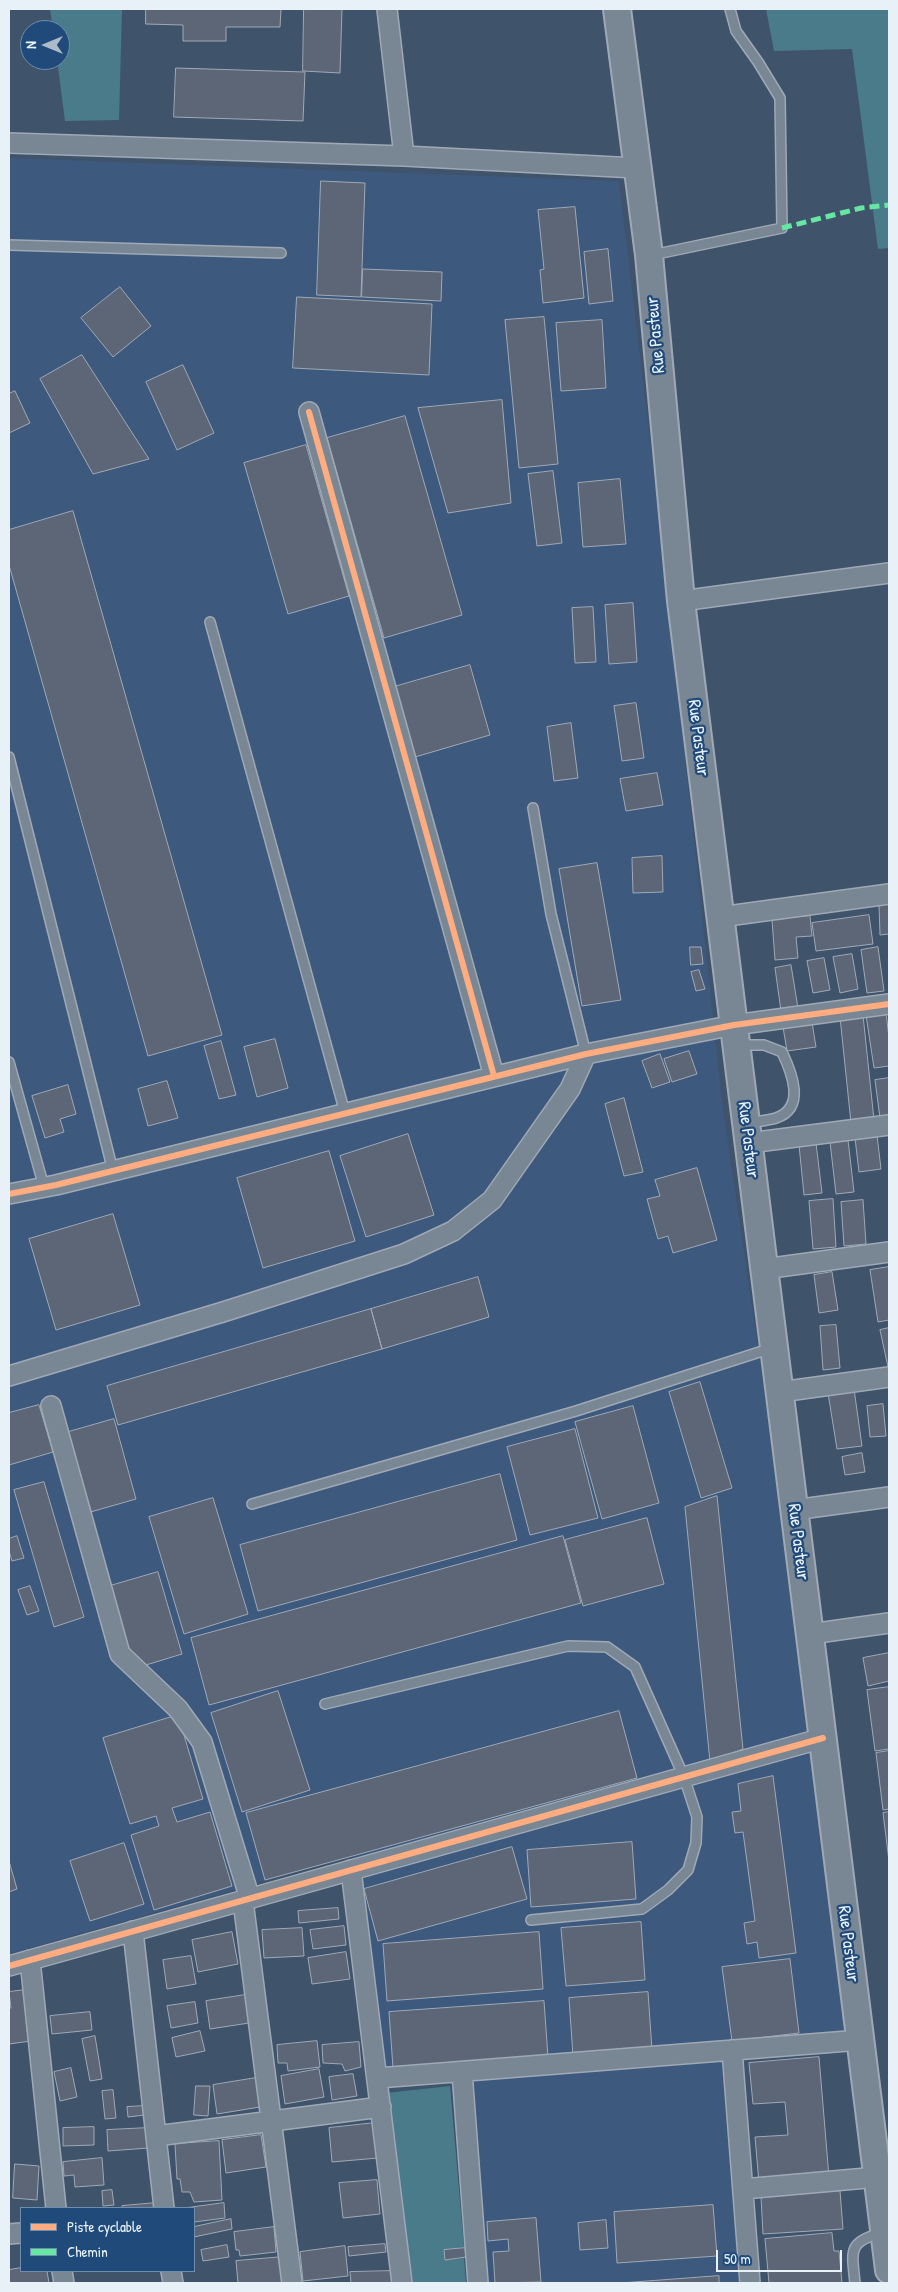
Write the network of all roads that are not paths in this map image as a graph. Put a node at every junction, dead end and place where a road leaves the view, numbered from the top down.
1 (387, 9) edge
2 (617, 9) edge
3 (730, 9) edge
4 (9, 143) edge
5 (404, 156) junction
6 (636, 168) junction
7 (9, 245) edge
8 (281, 253) dead end
9 (649, 255) junction
10 (309, 412) dead end
11 (889, 573) edge
12 (681, 601) junction
13 (210, 622) dead end
14 (9, 757) edge
15 (532, 808) dead end
16 (889, 894) edge
17 (720, 917) junction
18 (889, 1004) edge
19 (735, 1035) junction
20 (586, 1054) junction
21 (9, 1062) edge
22 (494, 1076) junction
23 (344, 1113) junction
24 (889, 1124) edge
25 (748, 1133) junction
26 (113, 1171) junction
27 (44, 1188) junction
28 (9, 1194) edge
29 (889, 1252) edge
30 (764, 1269) junction
31 (774, 1347) junction
32 (9, 1376) edge
33 (889, 1377) edge
34 (780, 1392) junction
35 (51, 1406) dead end
36 (889, 1497) edge
37 (252, 1504) dead end
38 (794, 1510) junction
39 (889, 1624) edge
40 (810, 1634) junction
41 (326, 1704) dead end
42 (823, 1738) junction
43 (684, 1777) junction
44 (351, 1870) junction
45 (246, 1900) junction
46 (531, 1920) dead end
47 (133, 1931) junction
48 (30, 1960) junction
49 (9, 1966) edge
50 (860, 2040) junction
51 (732, 2050) junction
52 (462, 2072) junction
53 (378, 2078) junction
54 (381, 2106) junction
55 (271, 2121) junction
56 (881, 2133) edge
57 (156, 2136) junction
58 (878, 2177) junction
59 (743, 2189) junction
60 (56, 2207) edge
61 (164, 2207) edge
62 (884, 2232) junction
63 (889, 2270) edge
64 (292, 2283) edge
65 (402, 2283) edge
66 (478, 2283) edge
67 (750, 2283) edge
68 (855, 2283) edge

1 - 5 street
2 - 6 main road, Rue Pasteur
3 - 9 lane
4 - 5 street
5 - 6 street
6 - 9 main road, Rue Pasteur
7 - 8 lane
9 - 12 main road, Rue Pasteur
10 - 22 street
11 - 12 street
12 - 17 main road, Rue Pasteur
13 - 23 lane
14 - 26 lane
15 - 20 lane
16 - 17 street
17 - 19 main road, Rue Pasteur
18 - 19 street
19 - 20 street
19 - 25 main road, Rue Pasteur
19 - 25 lane
20 - 22 street
20 - 32 street
21 - 27 lane
22 - 23 street
23 - 26 street
24 - 25 street
25 - 30 main road, Rue Pasteur
26 - 27 street
27 - 28 street
29 - 30 street
30 - 31 main road, Rue Pasteur
31 - 34 main road, Rue Pasteur
31 - 37 lane
33 - 34 street
34 - 38 main road, Rue Pasteur
35 - 45 street
36 - 38 street
38 - 40 main road, Rue Pasteur
39 - 40 street
40 - 42 main road, Rue Pasteur
41 - 43 lane
42 - 43 street
42 - 50 main road, Rue Pasteur
43 - 44 street
43 - 46 lane
44 - 45 street
44 - 53 street
45 - 47 street
45 - 55 street
47 - 48 street
47 - 57 street
48 - 49 street
48 - 60 street
50 - 51 street
50 - 56 main road, Rue Pasteur
51 - 52 street
51 - 59 street
52 - 53 street
52 - 66 street
53 - 54 street
54 - 55 street
54 - 65 street
55 - 57 street
55 - 64 street
56 - 58 main road, Rue Pasteur
57 - 61 street
58 - 59 street
58 - 62 main road, Rue Pasteur
59 - 67 street
62 - 63 main road, Rue Pasteur
62 - 68 lane

